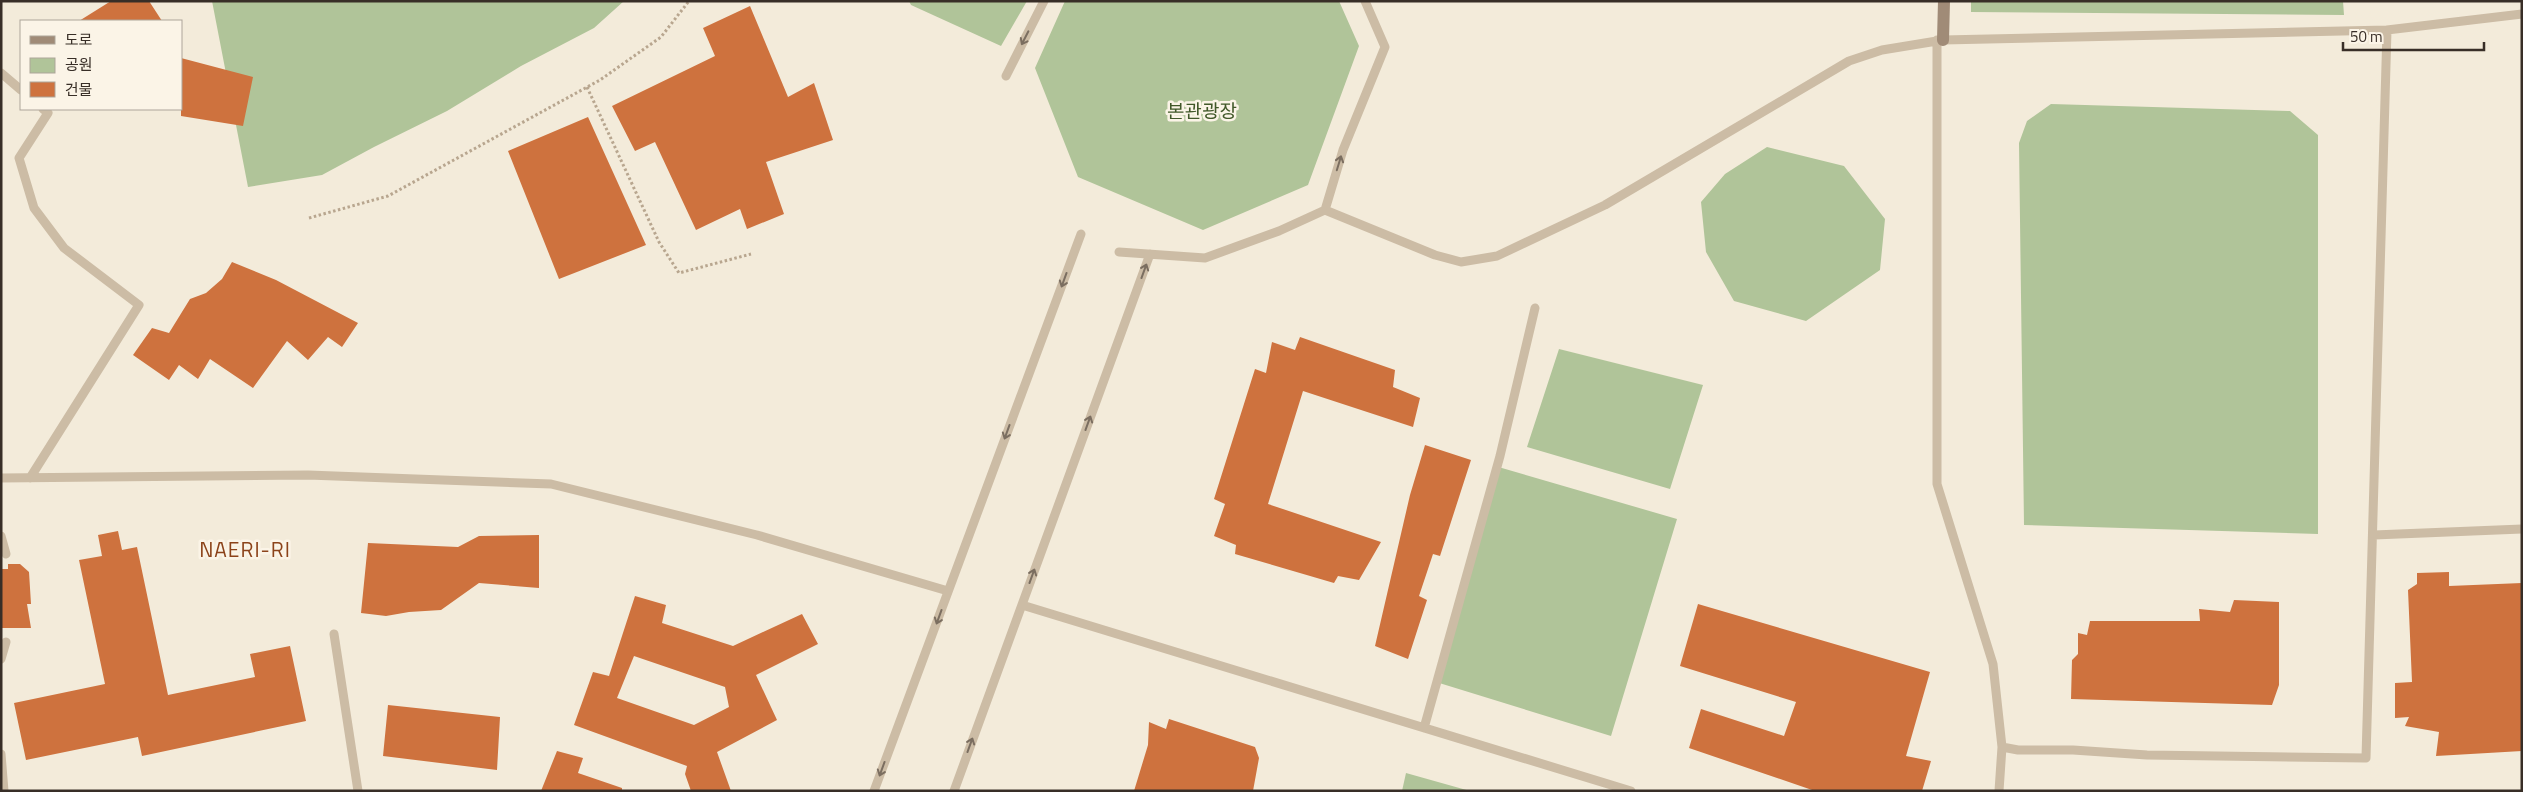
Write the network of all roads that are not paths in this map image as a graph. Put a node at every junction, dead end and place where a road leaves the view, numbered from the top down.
1 (1044, 1) edge
2 (1365, 1) edge
3 (1944, 1) edge
4 (2522, 14) edge
5 (2387, 30) junction
6 (1940, 40) junction
7 (1, 73) edge
8 (1006, 76) dead end
9 (20, 89) edge
10 (44, 110) edge
11 (1325, 210) junction
12 (1081, 234) dead end
13 (1119, 252) dead end
14 (1150, 254) junction
15 (1535, 308) dead end
16 (1, 478) edge
17 (30, 478) junction
18 (2522, 529) edge
19 (2374, 534) junction
20 (1, 536) edge
21 (6, 554) dead end
22 (948, 592) junction
23 (1022, 605) junction
24 (334, 634) dead end
25 (6, 642) dead end
26 (1, 660) edge
27 (1424, 728) junction
28 (2002, 747) junction
29 (1, 754) edge
30 (1625, 790) edge
31 (4, 791) edge
32 (358, 791) edge
33 (874, 791) edge
34 (954, 791) edge
35 (1999, 791) edge

1 -> 8 lane
11 -> 2 lane
3 - 6 street
4 - 5 lane
5 - 6 lane
5 - 19 lane
6 - 11 lane
6 - 28 lane
7 - 9 lane
10 - 17 lane
11 - 14 lane
12 -> 22 lane
13 - 14 lane
23 -> 14 lane
15 - 27 lane
16 - 17 lane
17 - 22 lane
18 - 19 lane
19 - 28 lane
20 - 21 lane
22 -> 33 lane
23 - 27 lane
34 -> 23 lane
24 - 32 lane
25 - 26 lane
27 - 30 lane
28 - 35 lane
29 - 31 lane

